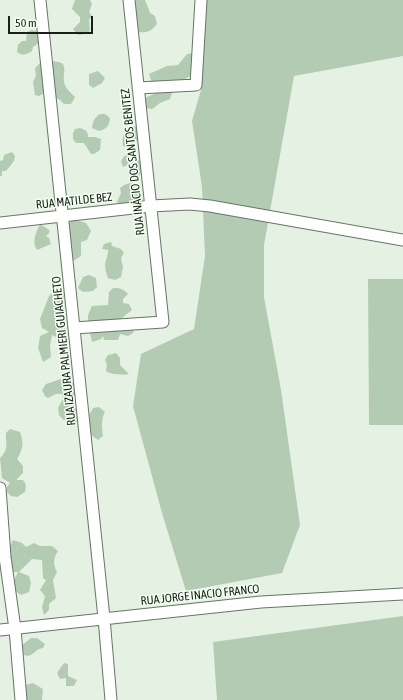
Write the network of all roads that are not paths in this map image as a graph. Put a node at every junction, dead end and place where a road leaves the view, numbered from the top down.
1 (40, 0) edge
2 (129, 0) edge
3 (201, 0) edge
4 (138, 88) junction
5 (150, 206) junction
6 (63, 216) junction
7 (0, 223) edge
8 (403, 240) edge
9 (74, 328) junction
10 (0, 488) edge
11 (403, 594) edge
12 (104, 618) junction
13 (15, 629) junction
14 (0, 630) edge
15 (21, 700) edge
16 (111, 700) edge

1 - 6 street, RUA IZAURA PALMIERI GUIACHETO
2 - 4 street, RUA INÁCIO DOS SANTOS BENITEZ
3 - 4 street
4 - 5 street, RUA INÁCIO DOS SANTOS BENITEZ
5 - 6 street, RUA MATILDE BEZ
5 - 8 street, RUA MATILDE BEZ
5 - 9 street, RUA INÁCIO DOS SANTOS BENITEZ
6 - 7 street, RUA MATILDE BEZ
6 - 9 street, RUA IZAURA PALMIERI GUIACHETO
9 - 12 street, RUA IZAURA PALMIERI GUIACHETO
10 - 13 street
11 - 12 street, RUA JORGE INACIO FRANCO
12 - 13 street, RUA JORGE INACIO FRANCO
12 - 16 street, RUA IZAURA PALMIERI GUIACHETO
13 - 14 street, RUA JORGE INACIO FRANCO
13 - 15 street

